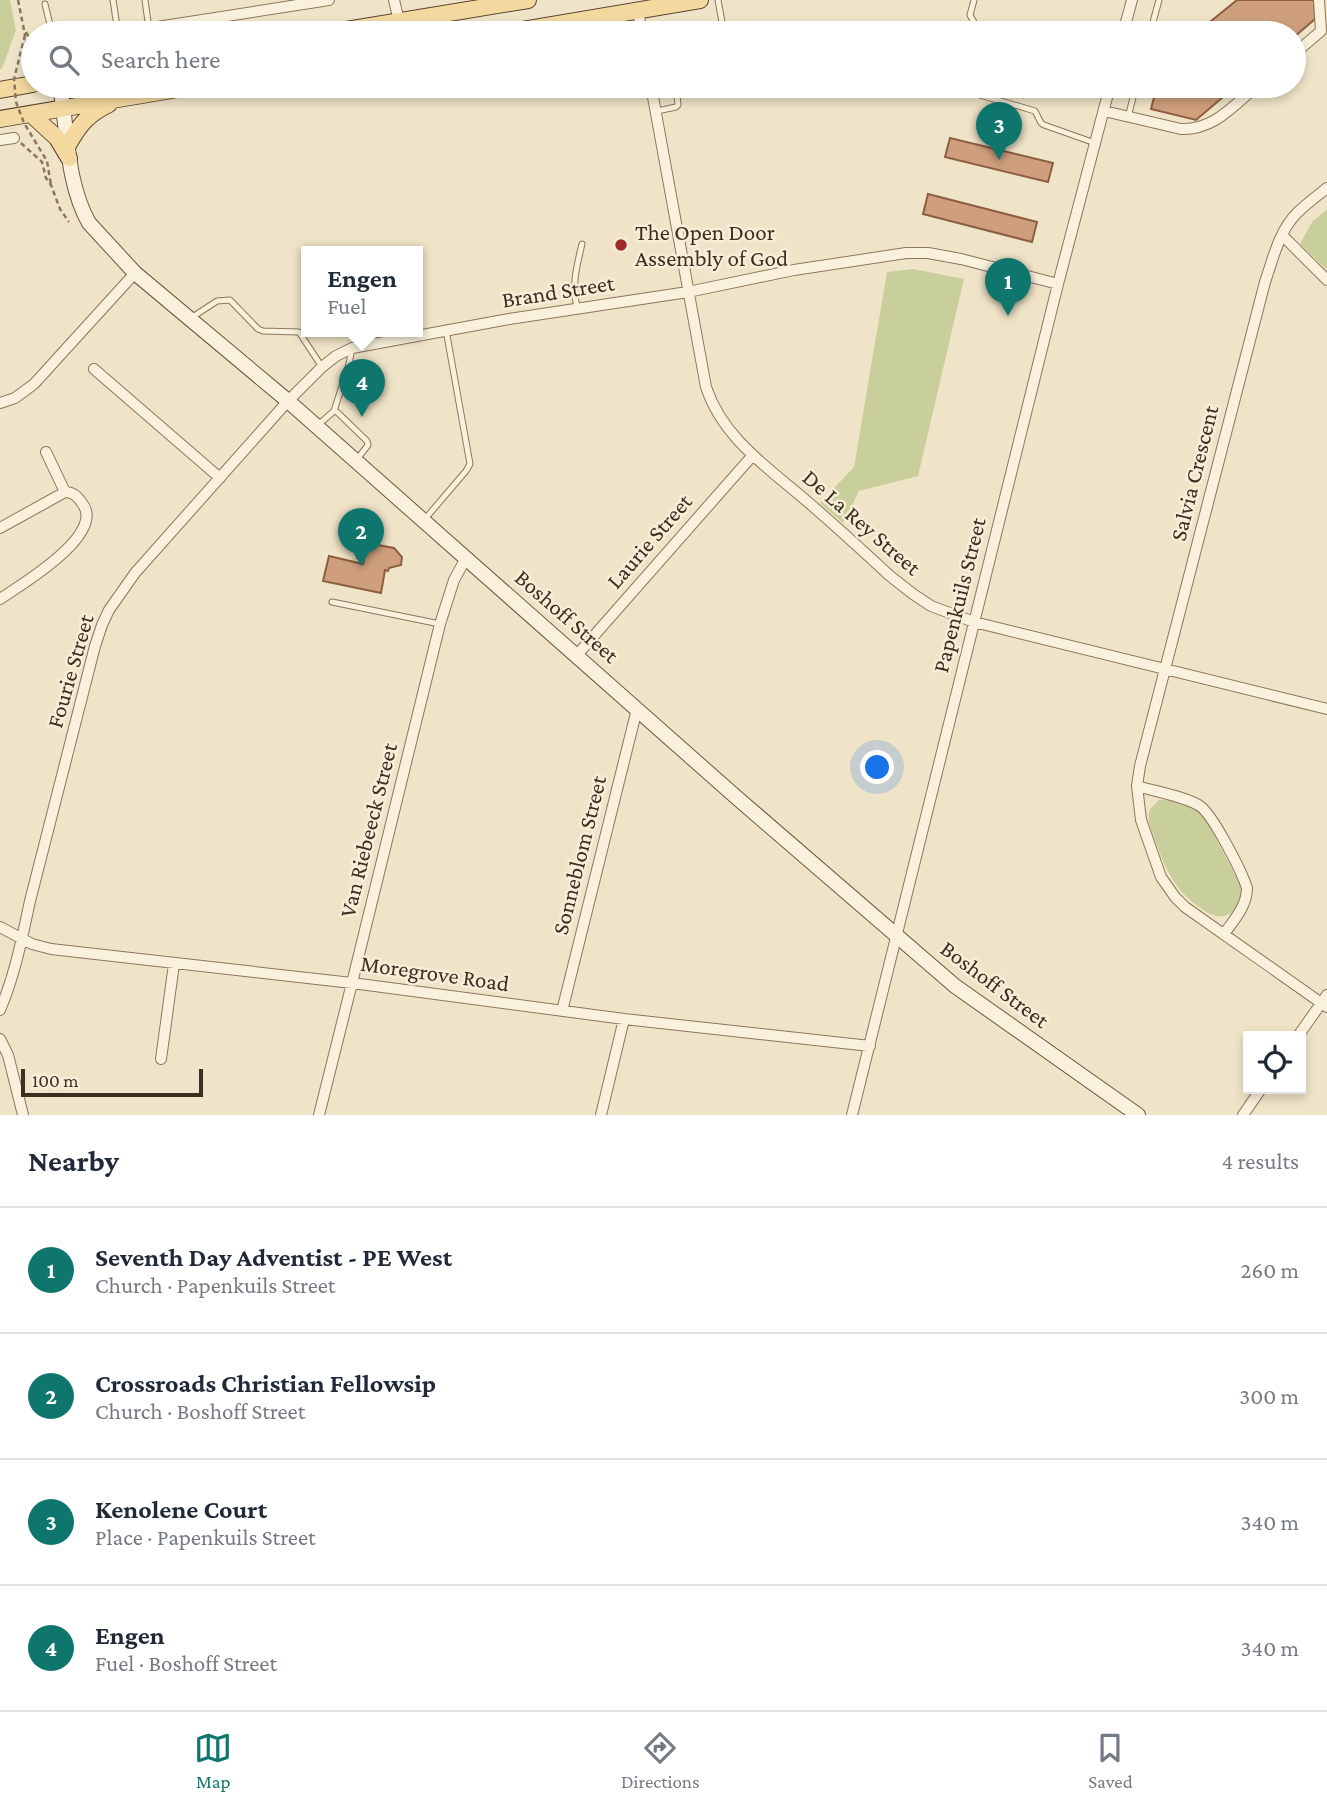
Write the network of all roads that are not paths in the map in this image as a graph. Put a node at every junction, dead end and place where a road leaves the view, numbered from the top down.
1 (113, 0) edge
2 (145, 0) edge
3 (330, 0) edge
4 (394, 0) edge
5 (528, 0) edge
6 (700, 0) edge
7 (718, 0) edge
8 (974, 0) edge
9 (1132, 0) edge
10 (1159, 0) edge
11 (1319, 0) edge
12 (45, 4) dead end
13 (638, 11) junction
14 (49, 21) edge
15 (116, 21) edge
16 (148, 21) edge
17 (199, 21) edge
18 (399, 21) joint
19 (577, 21) edge
20 (640, 21) edge
21 (722, 21) edge
22 (973, 21) edge
23 (1126, 21) edge
24 (1153, 21) edge
25 (1324, 31) edge
26 (1306, 45) edge
27 (21, 86) edge
28 (0, 90) edge
29 (62, 98) edge
30 (126, 98) edge
31 (653, 98) edge
32 (677, 98) edge
33 (990, 98) edge
34 (1107, 98) edge
35 (1133, 98) edge
36 (1243, 98) edge
37 (120, 99) junction
38 (64, 108) junction
39 (1104, 111) junction
40 (656, 112) junction
41 (31, 114) junction
42 (1128, 117) junction
43 (0, 119) edge
44 (14, 138) road end
45 (0, 140) edge
46 (1095, 143) junction
47 (68, 151) junction
48 (1327, 188) edge
49 (1282, 235) junction
50 (582, 244) dead end
51 (135, 273) junction
52 (1327, 280) edge
53 (1058, 284) junction
54 (688, 292) junction
55 (577, 309) junction
56 (190, 319) junction
57 (446, 330) junction
58 (423, 334) edge
59 (301, 335) edge
60 (302, 337) edge
61 (409, 337) edge
62 (352, 348) junction
63 (322, 367) junction
64 (94, 369) dead end
65 (288, 401) junction
66 (0, 403) edge
67 (334, 411) junction
68 (316, 426) junction
69 (46, 452) dead end
70 (753, 455) junction
71 (356, 461) junction
72 (220, 478) junction
73 (65, 492) junction
74 (423, 521) junction
75 (0, 528) edge
76 (466, 558) junction
77 (0, 599) edge
78 (332, 602) dead end
79 (974, 622) junction
80 (440, 624) junction
81 (577, 655) junction
82 (1165, 669) junction
83 (637, 709) junction
84 (1327, 709) edge
85 (1137, 786) junction
86 (0, 927) edge
87 (896, 934) junction
88 (1224, 934) junction
89 (22, 939) junction
90 (174, 964) junction
91 (352, 983) junction
92 (1325, 1001) edge
93 (0, 1010) edge
94 (562, 1011) junction
95 (624, 1019) junction
96 (1302, 1031) edge
97 (0, 1039) edge
98 (870, 1046) junction
99 (162, 1059) dead end
100 (1258, 1094) edge
101 (23, 1115) edge
102 (318, 1115) edge
103 (601, 1115) edge
104 (852, 1115) edge
105 (1138, 1115) edge
106 (1243, 1115) edge

1 - 15 lane
2 - 16 lane
3 - 17 street
4 - 18 street
5 - 18 main road
6 - 13 main road
7 - 21 lane
8 - 22 lane
9 - 23 street
10 - 24 lane
11 - 25 street
12 - 14 lane
13 - 19 main road
13 - 20 street
25 - 26 street
27 - 28 main road
29 - 38 street, Boshoff Street
30 - 37 main road
31 - 40 street, De La Rey Street
32 - 40 lane
33 - 46 lane
34 - 39 street, Papenkuils Street
35 - 42 lane
36 - 42 street
37 - 38 main road
37 - 47 main road
38 - 41 main road
38 - 47 street, Boshoff Street
39 - 42 street
39 - 46 street, Papenkuils Street
40 - 54 street, De La Rey Street
41 - 43 main road
41 - 47 main road
44 - 45 street
46 - 53 street, Papenkuils Street
47 - 51 street, Boshoff Street
48 - 49 street, Salvia Crescent
49 - 52 street
49 - 82 street, Salvia Crescent
50 - 55 lane
51 - 56 street, Boshoff Street
51 - 66 street
53 - 54 street, Brand Street
53 - 79 street, Papenkuils Street
54 - 55 street, Brand Street
54 - 70 street, De La Rey Street
55 - 57 street, Brand Street
56 - 59 lane
56 - 65 street, Boshoff Street
57 - 58 street, Brand Street
57 - 74 lane
60 - 63 lane
61 - 62 street, Brand Street
62 - 63 street, Brand Street
62 - 67 lane
63 - 65 street, Brand Street
64 - 72 street
65 - 68 street, Boshoff Street
65 - 72 street, Fourie Street
67 - 68 lane
67 - 71 lane
68 - 71 street, Boshoff Street
69 - 73 street
70 - 79 street, De La Rey Street
70 - 81 street, Laurie Street
71 - 74 street, Boshoff Street
72 - 89 street, Fourie Street
73 - 75 street
73 - 77 street
74 - 76 street, Boshoff Street
76 - 80 street, Van Riebeeck Street
76 - 81 street, Boshoff Street
78 - 80 lane
79 - 82 street, De La Rey Street
79 - 87 street, Papenkuils Street
80 - 91 street, Van Riebeeck Street
81 - 83 street, Boshoff Street
82 - 84 street, De La Rey Street
82 - 85 street, Salvia Crescent
83 - 87 street, Boshoff Street
83 - 94 street, Sonneblom Street
85 - 88 street, Salvia Crescent
85 - 88 street
86 - 89 street, Moregrove Road
87 - 98 street, Papenkuils Street
87 - 105 street, Boshoff Street
88 - 92 street, Salvia Crescent
89 - 90 street, Moregrove Road
89 - 93 street, Fourie Street
90 - 91 street, Moregrove Road
90 - 99 street
91 - 94 street, Moregrove Road
91 - 102 street, Van Riebeeck Street
92 - 96 street
94 - 95 street, Moregrove Road
95 - 98 street, Moregrove Road
95 - 103 street
97 - 101 street
98 - 104 street, Papenkuils Street
100 - 106 street

